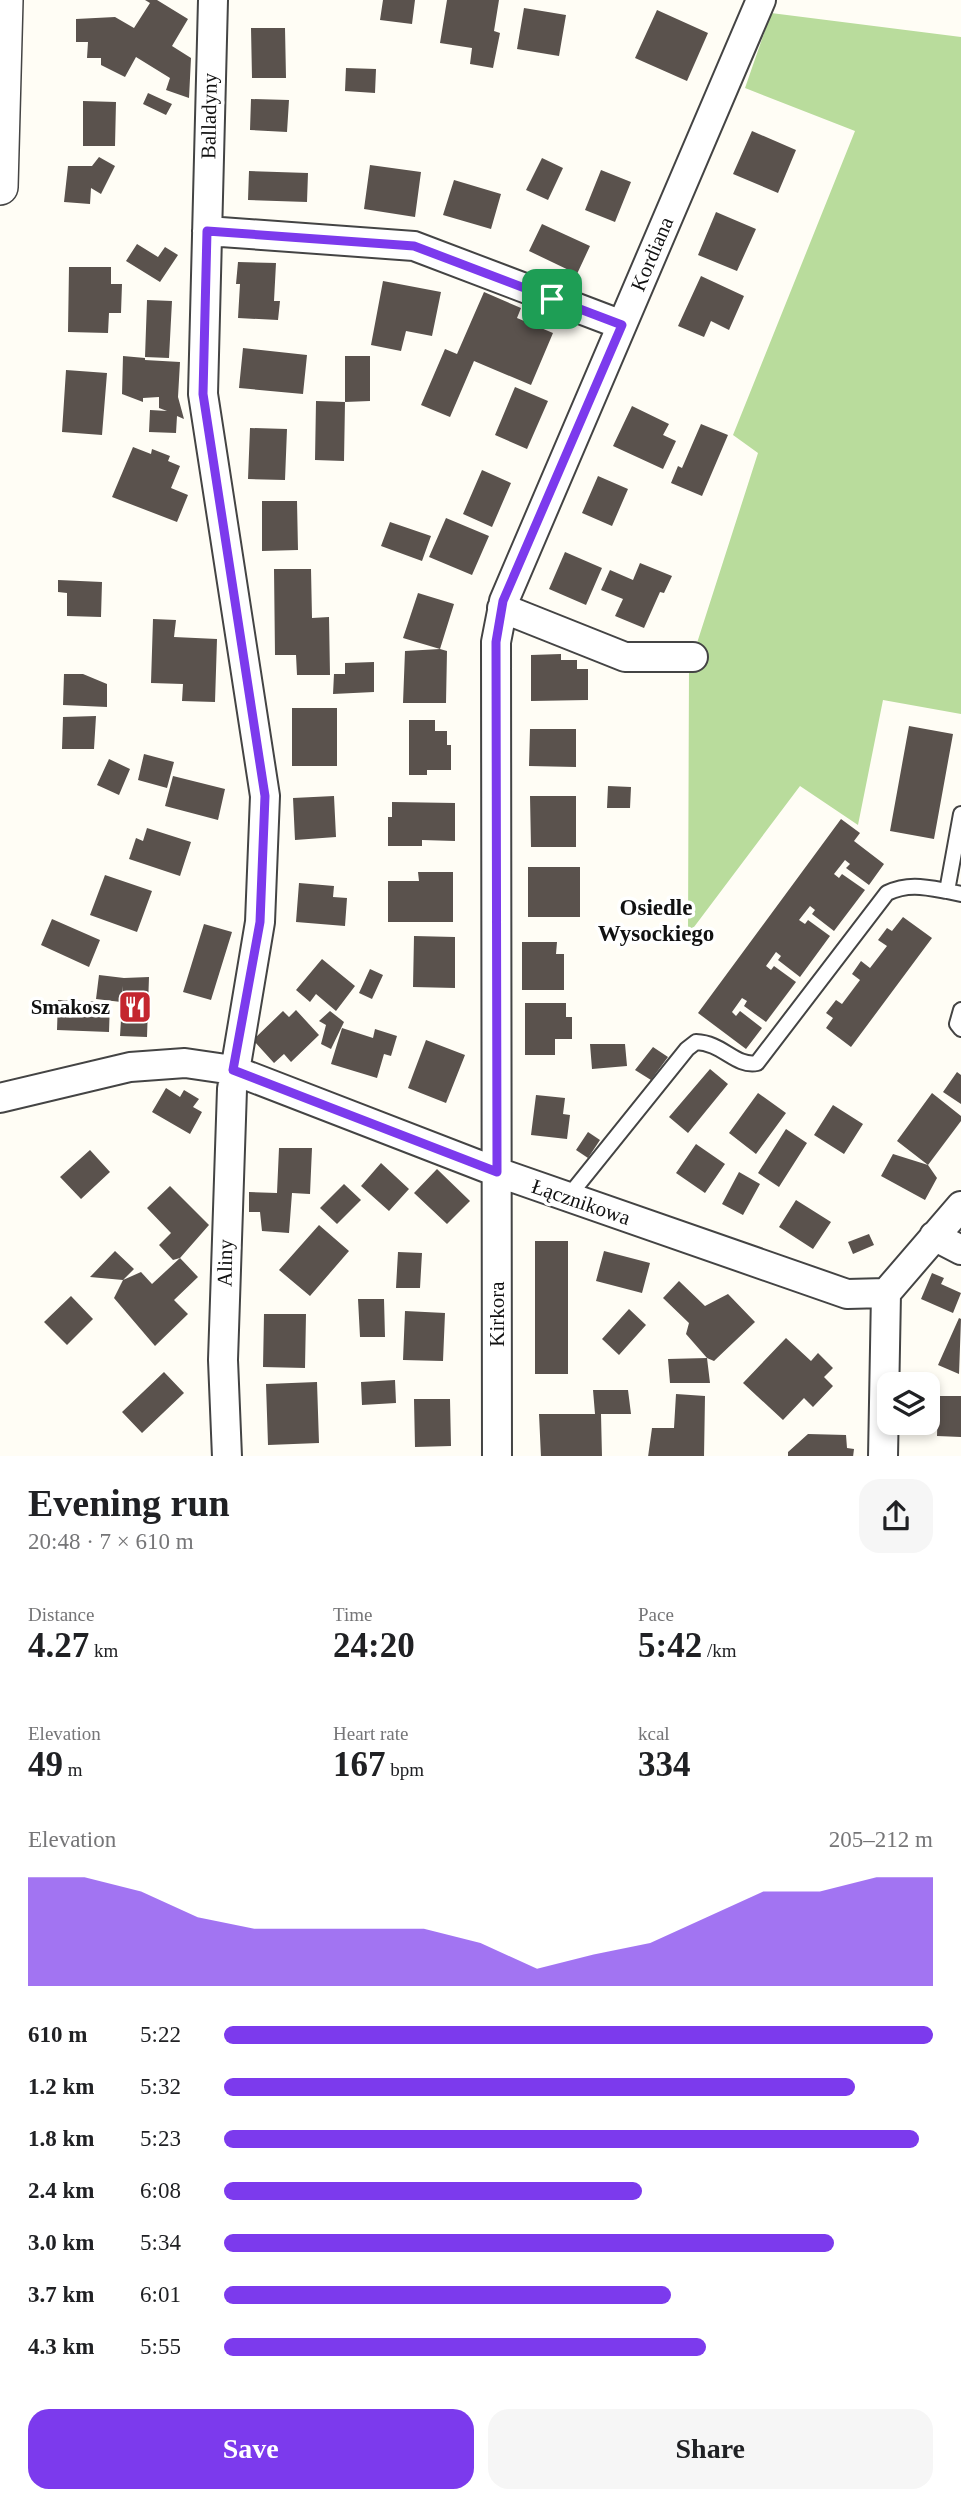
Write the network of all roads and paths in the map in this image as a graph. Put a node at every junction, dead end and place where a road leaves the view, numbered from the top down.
1 (5, 0) edge
2 (213, 0) edge
3 (761, 0) edge
4 (1, 84) edge
5 (0, 187) edge
6 (207, 231) junction
7 (622, 325) junction
8 (502, 608) junction
9 (693, 657) dead end
10 (961, 814) edge
11 (954, 892) edge
12 (961, 1010) edge
13 (961, 1029) edge
14 (233, 1070) junction
15 (0, 1098) edge
16 (497, 1172) junction
17 (568, 1197) junction
18 (961, 1206) edge
19 (934, 1236) junction
20 (961, 1250) edge
21 (886, 1293) junction
22 (227, 1456) edge
23 (497, 1456) edge
24 (883, 1456) edge

1 - 4 street
2 - 6 street, Balladyny
3 - 7 street, Kordiana
4 - 5 street
6 - 7 street
6 - 14 street, Balladyny
7 - 8 street, Kordiana
8 - 9 street
8 - 16 street, Kordiana
10 - 11 lane
11 - 17 lane
12 - 13 lane
14 - 15 street, Łącznikowa
14 - 16 street, Łącznikowa
14 - 22 street, Aliny
16 - 17 street, Łącznikowa
16 - 23 street, Kirkora
17 - 21 street, Łącznikowa
18 - 19 street
19 - 20 street
19 - 21 street
21 - 24 street

